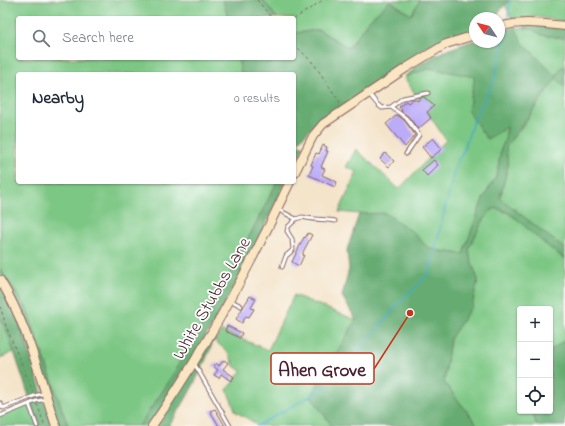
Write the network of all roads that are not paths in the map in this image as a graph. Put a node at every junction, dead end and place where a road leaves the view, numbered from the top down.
1 (505, 25) edge
2 (565, 26) edge
3 (469, 37) edge
4 (428, 93) dead end
5 (369, 94) junction
6 (391, 107) junction
7 (406, 154) dead end
8 (296, 170) edge
9 (289, 184) edge
10 (277, 209) junction
11 (296, 219) junction
12 (335, 221) dead end
13 (282, 267) dead end
14 (0, 280) edge
15 (230, 300) junction
16 (241, 306) dead end
17 (193, 362) junction
18 (46, 396) junction
19 (0, 402) edge
20 (29, 404) junction
21 (0, 416) edge
22 (37, 426) edge
23 (56, 426) edge
24 (152, 426) edge
25 (230, 426) edge

1 - 2 street
3 - 5 street
4 - 6 lane
5 - 6 lane
5 - 8 street
6 - 7 lane
9 - 10 street, White Stubbs Lane
10 - 11 lane
10 - 15 street, White Stubbs Lane
11 - 12 lane
11 - 13 lane
14 - 18 street
15 - 16 lane
15 - 17 street, White Stubbs Lane
17 - 24 street, White Stubbs Lane
17 - 25 lane
18 - 19 lane
18 - 20 lane
18 - 23 street
20 - 21 lane
20 - 22 lane

